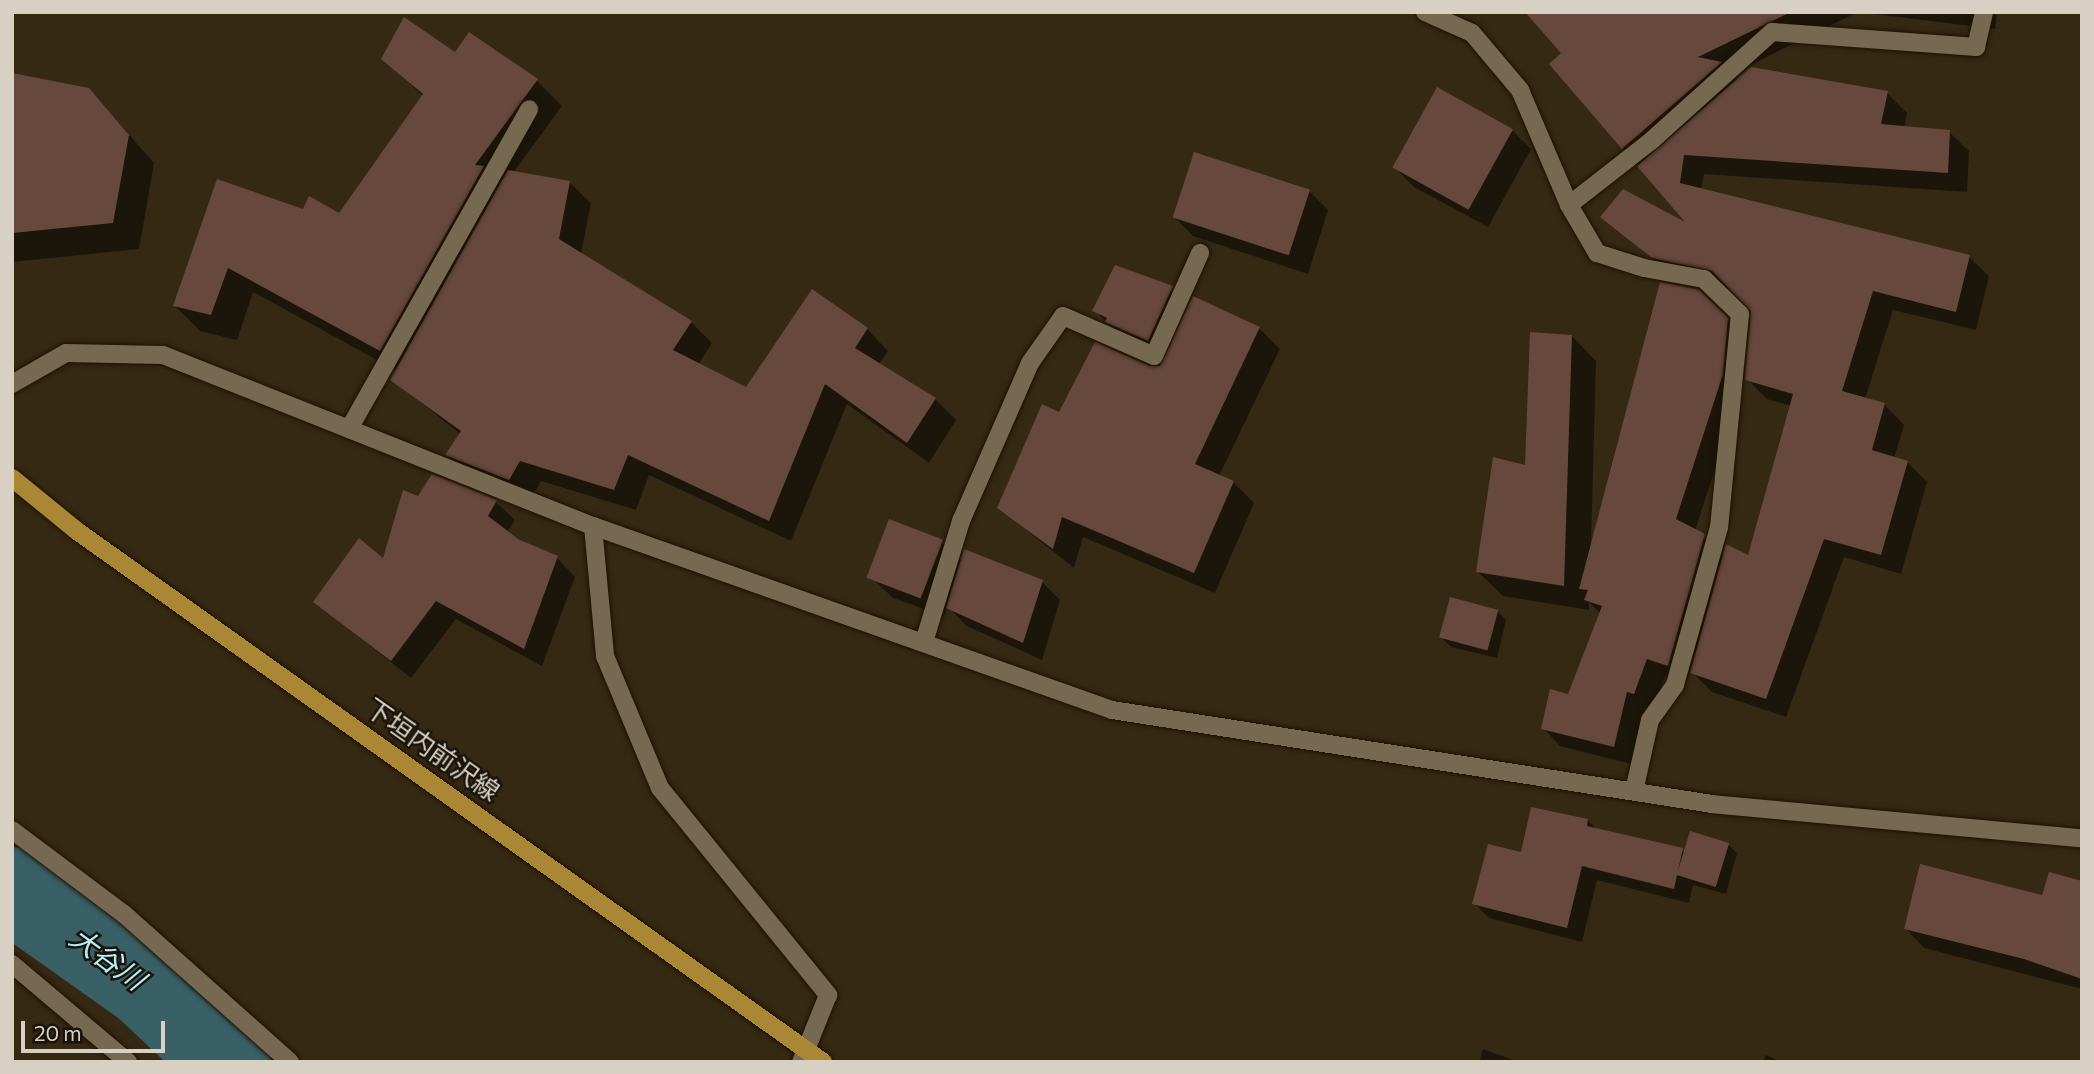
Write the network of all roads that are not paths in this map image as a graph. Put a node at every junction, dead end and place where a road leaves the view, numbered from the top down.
1 (1425, 12) edge
2 (1984, 12) edge
3 (529, 109) dead end
4 (1569, 205) junction
5 (1200, 253) dead end
6 (12, 384) edge
7 (349, 429) junction
8 (12, 478) edge
9 (593, 526) junction
10 (924, 642) junction
11 (1634, 791) junction
12 (12, 830) edge
13 (2082, 838) edge
14 (12, 964) edge
15 (804, 1056) edge
16 (128, 1062) edge
17 (290, 1062) edge
18 (823, 1062) edge

1 - 4 street
2 - 4 street
3 - 7 street
4 - 11 street
5 - 10 street
6 - 7 street
7 - 9 street
8 - 15 main road, 下垣内前沢線
9 - 10 street
9 - 15 street
10 - 11 street
11 - 13 street
12 - 17 street
14 - 16 street
15 - 18 main road, 下垣内前沢線

